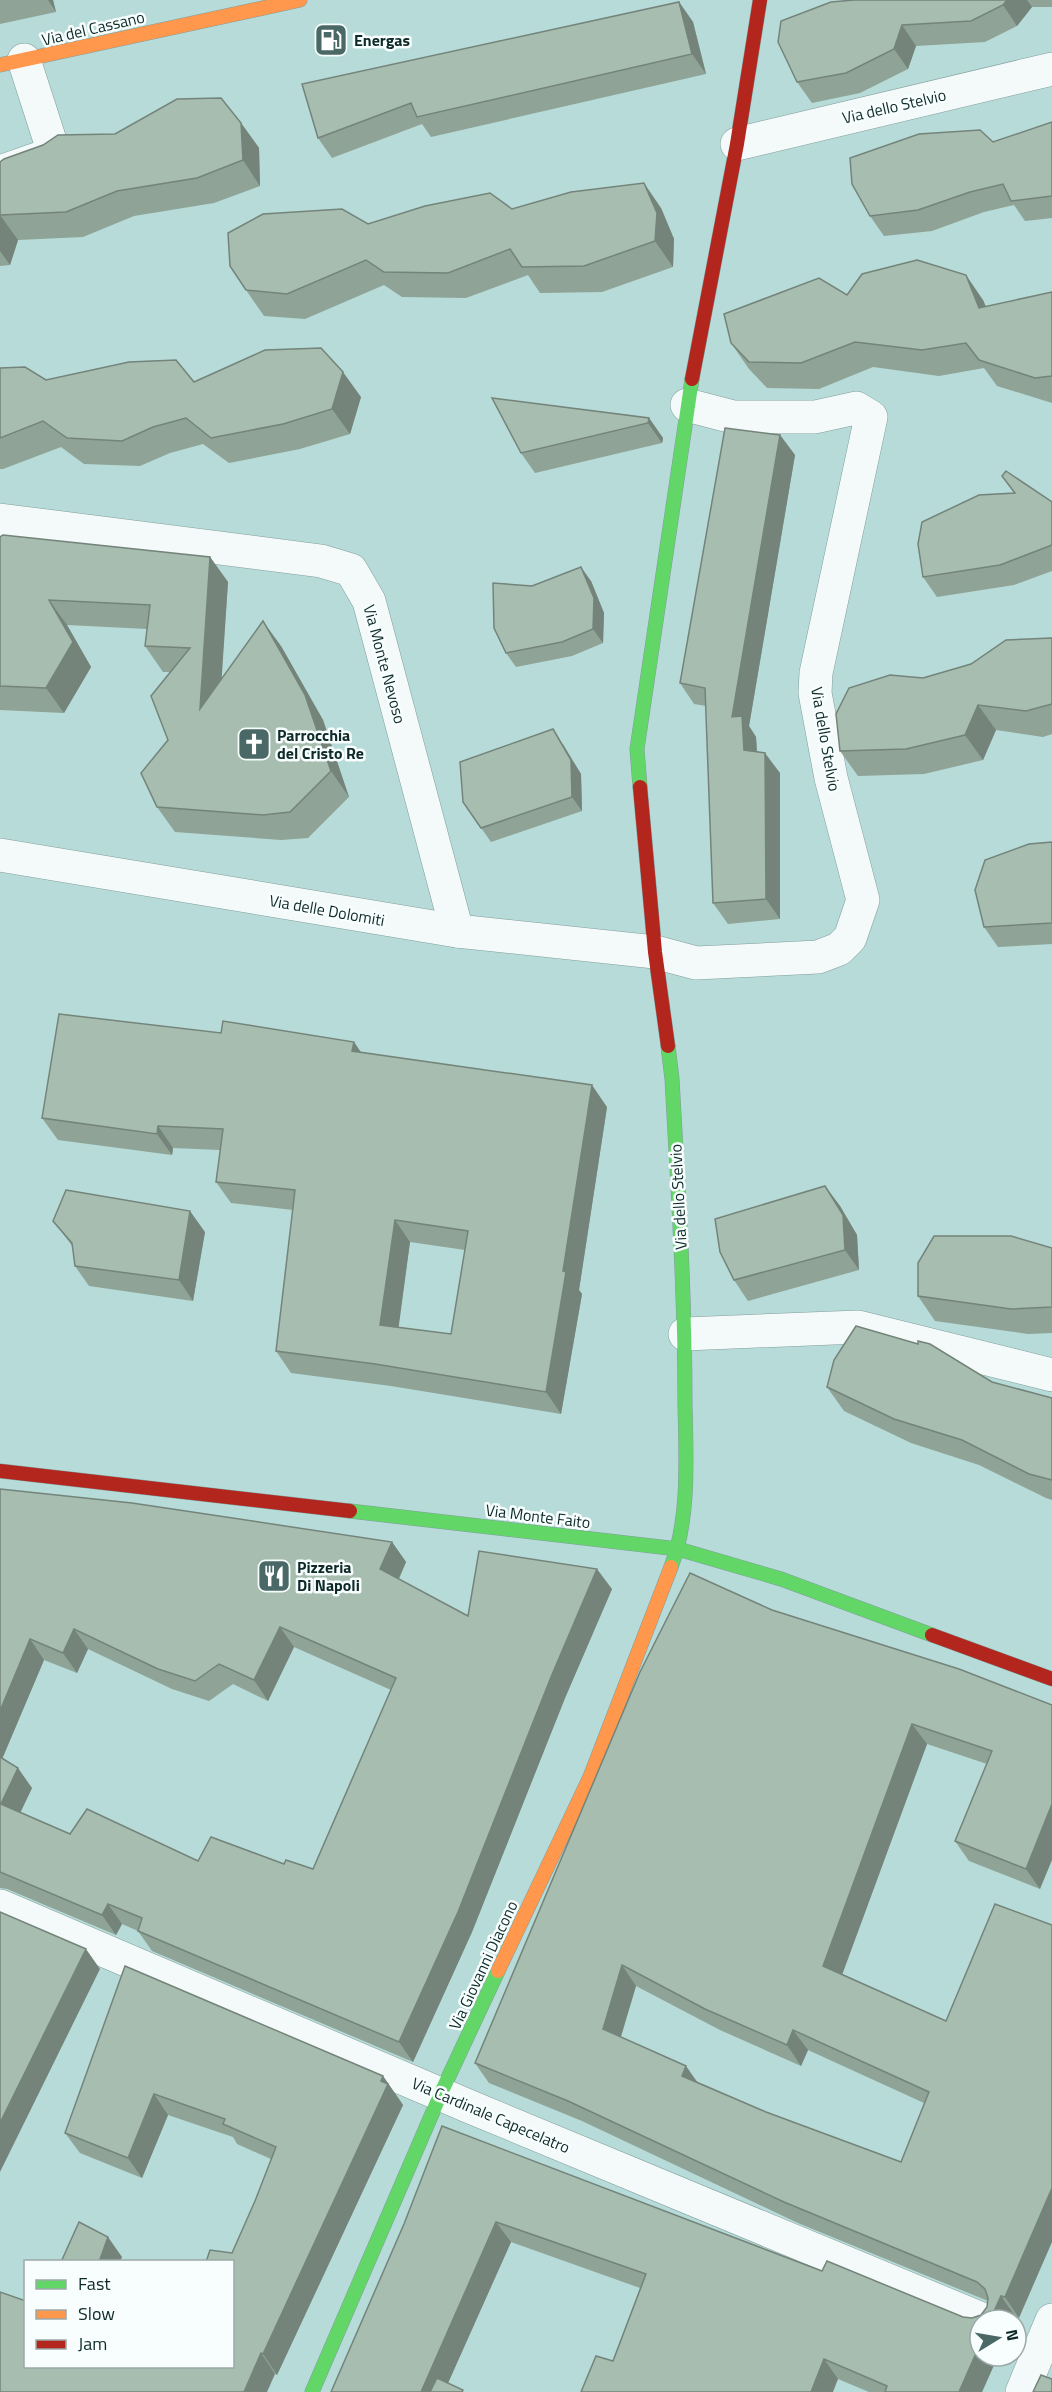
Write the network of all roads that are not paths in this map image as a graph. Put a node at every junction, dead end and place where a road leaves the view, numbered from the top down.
1 (300, 0) edge
2 (760, 0) edge
3 (12, 63) edge
4 (1052, 69) edge
5 (737, 144) junction
6 (0, 172) edge
7 (687, 405) junction
8 (0, 520) edge
9 (0, 855) edge
10 (457, 932) junction
11 (655, 952) junction
12 (685, 1334) junction
13 (1052, 1375) edge
14 (0, 1471) edge
15 (678, 1549) junction
16 (1052, 1679) edge
17 (0, 1906) edge
18 (441, 2093) junction
19 (968, 2313) edge
20 (1041, 2336) edge
21 (312, 2392) edge
22 (1022, 2392) edge

1 - 3 street, Via del Cassano
2 - 5 street, Via dello Stelvio
3 - 6 street
4 - 5 street, Via dello Stelvio
5 - 7 street, Via dello Stelvio
7 - 11 street, Via dello Stelvio
7 - 11 street, Via dello Stelvio
8 - 10 street, Via Monte Nevoso
9 - 10 street, Via delle Dolomiti
10 - 11 street, Via delle Dolomiti
11 - 12 street, Via dello Stelvio
12 - 13 street
12 - 15 street, Via dello Stelvio
14 - 15 street, Via Monte Faito
15 - 16 street, Via Monte Faito
15 - 18 street, Via Giovanni Diacono
17 - 18 street, Via Cardinale Capecelatro
18 - 19 street, Via Cardinale Capecelatro
18 - 21 street, Via Giovanni Diacono
20 - 22 street

